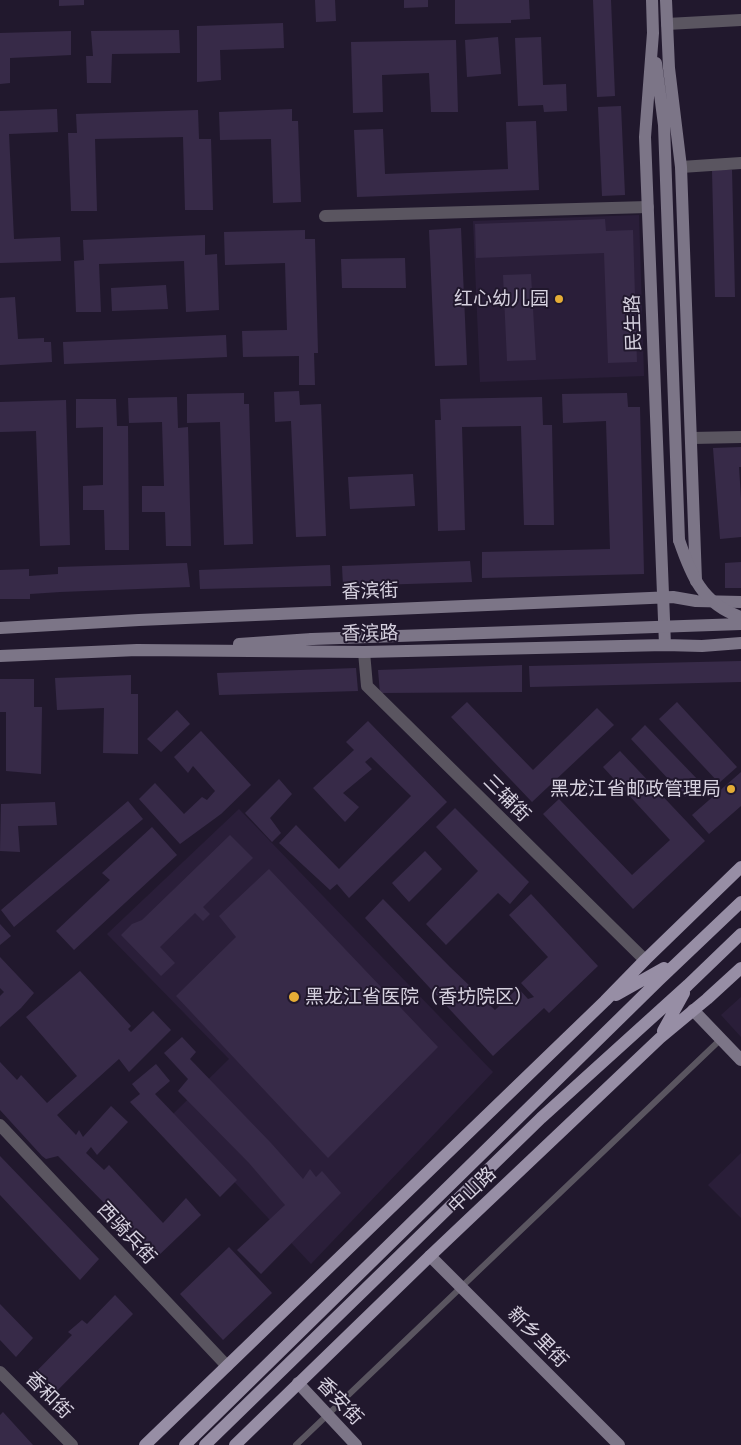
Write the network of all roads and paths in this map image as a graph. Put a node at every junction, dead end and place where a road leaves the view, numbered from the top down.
1 (652, 0) edge
2 (666, 0) edge
3 (741, 20) edge
4 (667, 24) junction
5 (653, 33) junction
6 (741, 163) edge
7 (681, 167) junction
8 (648, 206) junction
9 (325, 216) dead end
10 (741, 437) edge
11 (692, 438) junction
12 (662, 597) junction
13 (696, 601) junction
14 (741, 602) edge
15 (741, 617) edge
16 (741, 624) edge
17 (0, 628) edge
18 (741, 643) edge
19 (665, 645) junction
20 (137, 650) junction
21 (364, 652) junction
22 (0, 656) edge
23 (741, 867) edge
24 (741, 902) edge
25 (741, 934) edge
26 (681, 959) junction
27 (645, 960) junction
28 (741, 968) edge
29 (688, 985) junction
30 (605, 1001) junction
31 (693, 1010) junction
32 (660, 1038) junction
33 (721, 1039) junction
34 (741, 1060) edge
35 (0, 1125) edge
36 (430, 1256) junction
37 (462, 1287) junction
38 (227, 1366) junction
39 (0, 1372) edge
40 (298, 1383) junction
41 (328, 1415) junction
42 (72, 1445) edge
43 (145, 1445) edge
44 (185, 1445) edge
45 (205, 1445) edge
46 (235, 1445) edge
47 (296, 1445) edge
48 (356, 1445) edge
49 (618, 1445) edge

1 - 5 main road, 民生路
2 - 4 main road
3 - 4 street
4 - 7 main road
5 - 8 main road, 民生路
5 - 15 main road, bridge
6 - 7 street
7 - 11 main road
8 - 9 street
8 - 12 main road, 民生路
10 - 11 street
11 - 13 main road
12 - 13 main road, 香滨街
12 - 17 main road, 香滨街
12 - 19 main road, 民生路
13 - 14 main road, 香滨街
16 - 20 main road, bridge
18 - 19 main road, 香滨路
19 - 21 main road, 香滨路
20 - 21 main road, 香滨路
20 - 22 main road, 香滨路
21 - 27 street, 三辅街
23 - 27 main road
24 - 26 main road
25 - 29 main road
26 - 30 main road
26 - 44 main road, 中山路
27 - 30 main road
28 - 31 main road, 中山路
29 - 32 main road
29 - 45 main road, 中山路
30 - 38 main road
31 - 32 main road, 中山路
31 - 33 main road
32 - 36 main road, 中山路
33 - 34 main road
33 - 37 lane
35 - 38 street, 西骑兵街
36 - 37 main road, 新乡里街
36 - 40 main road, 中山路
37 - 41 lane
37 - 49 main road, 新乡里街
38 - 43 main road
39 - 42 street, 香和街
40 - 41 main road, 香安街
40 - 46 main road, 中山路
41 - 47 lane
41 - 48 main road, 香安街

